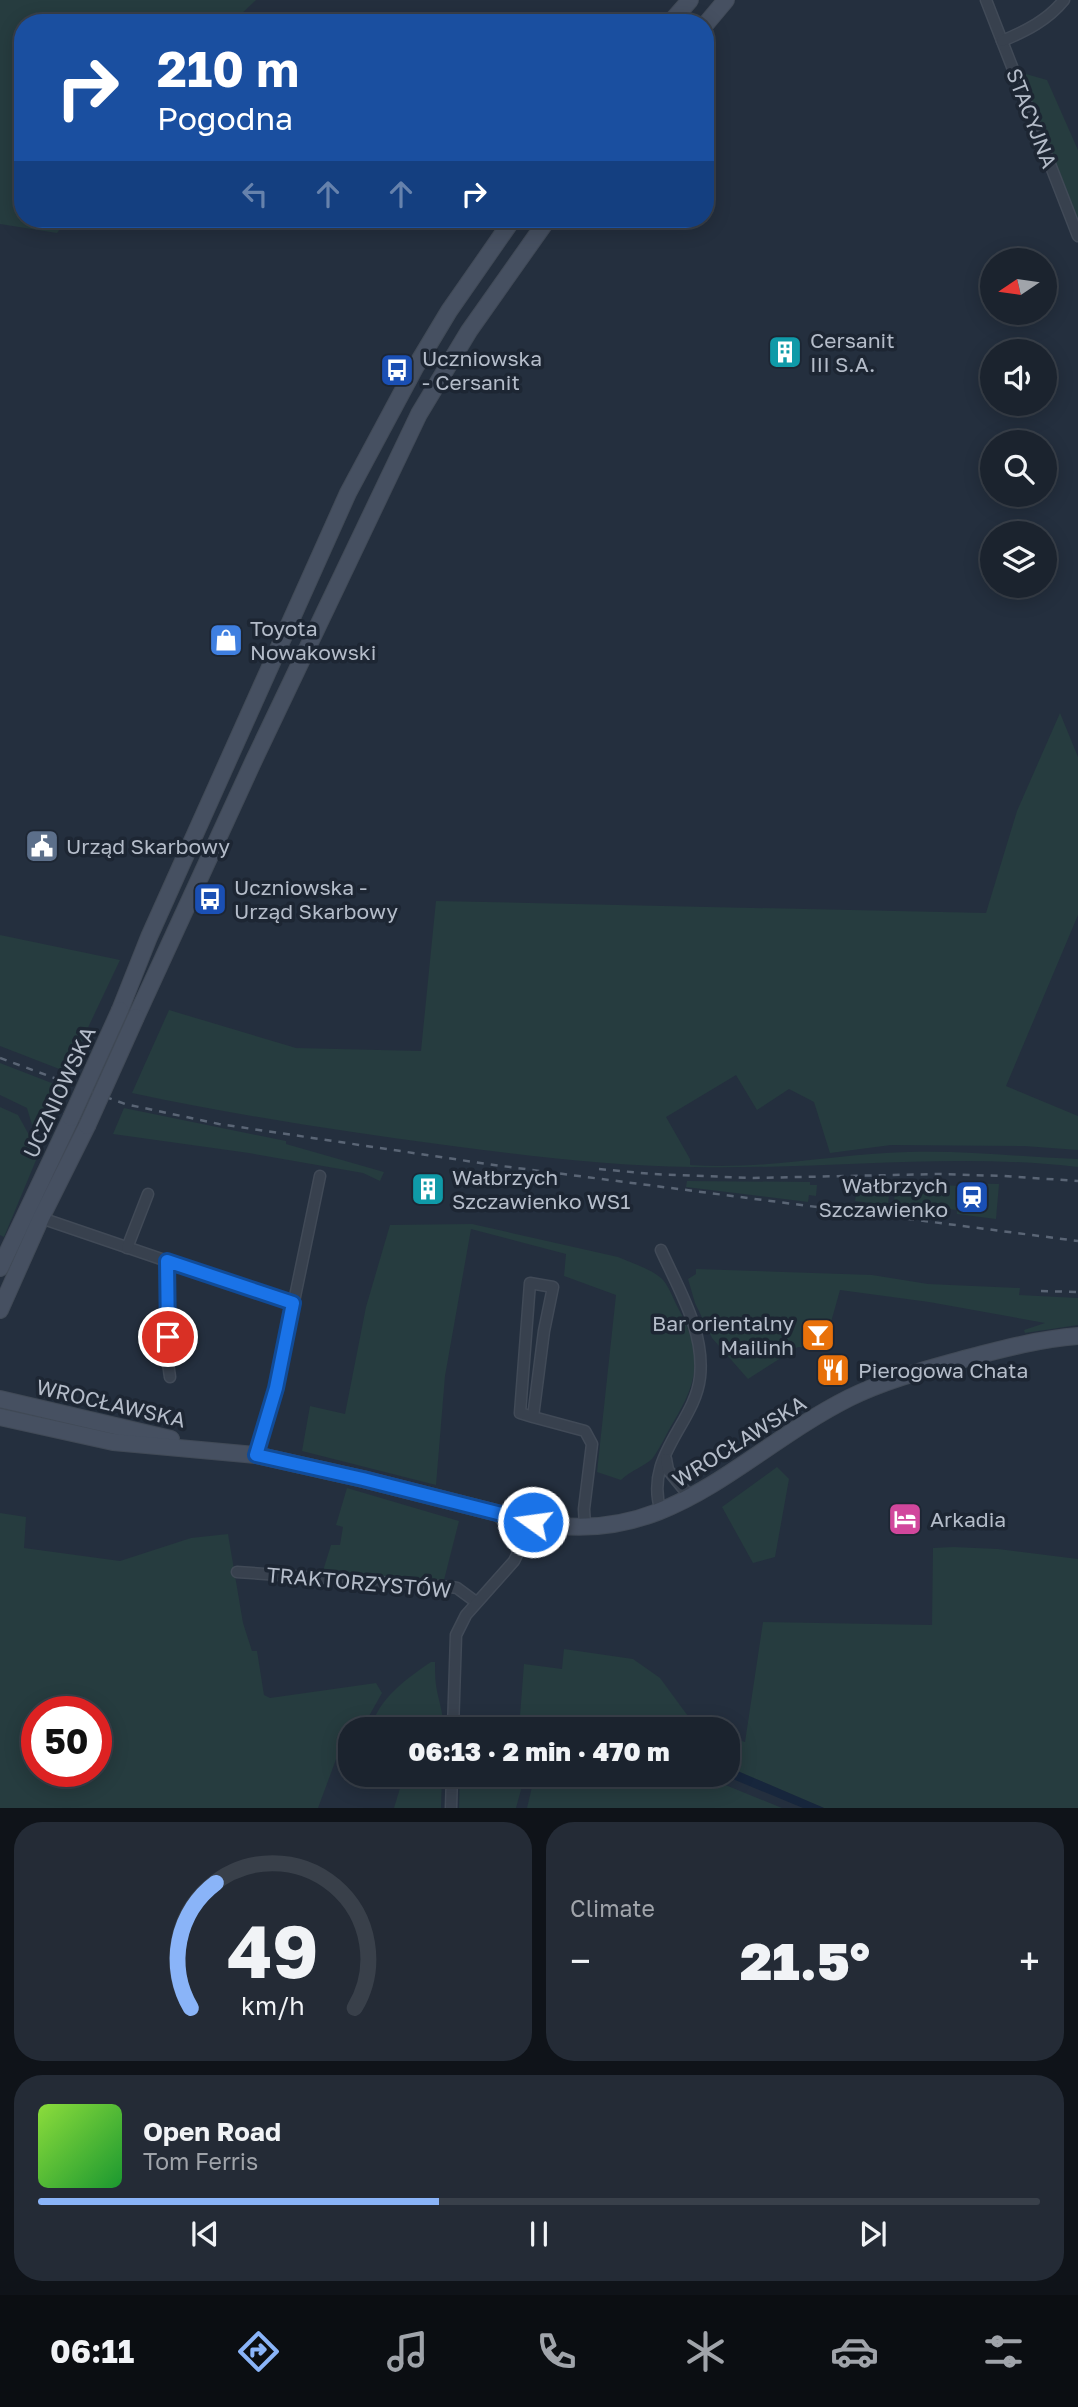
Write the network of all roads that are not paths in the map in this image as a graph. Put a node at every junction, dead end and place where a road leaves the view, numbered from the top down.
1 (690, 0) edge
2 (726, 0) edge
3 (986, 0) edge
4 (1064, 0) edge
5 (678, 14) edge
6 (714, 14) edge
7 (1002, 41) junction
8 (507, 228) edge
9 (542, 228) edge
10 (1078, 236) edge
11 (290, 622) junction
12 (316, 632) junction
13 (170, 891) junction
14 (190, 905) junction
15 (320, 1176) dead end
16 (148, 1194) dead end
17 (41, 1218) junction
18 (127, 1248) junction
19 (662, 1250) dead end
20 (167, 1261) junction
21 (0, 1268) edge
22 (293, 1303) junction
23 (0, 1310) edge
24 (526, 1328) junction
25 (544, 1331) junction
26 (1078, 1336) edge
27 (523, 1369) junction
28 (538, 1370) junction
29 (170, 1377) dead end
30 (0, 1399) edge
31 (0, 1417) edge
32 (533, 1417) junction
33 (213, 1450) junction
34 (665, 1453) junction
35 (256, 1455) junction
36 (674, 1479) junction
37 (659, 1481) junction
38 (691, 1498) junction
39 (487, 1510) junction
40 (662, 1512) junction
41 (533, 1522) junction
42 (585, 1527) junction
43 (518, 1552) junction
44 (237, 1572) dead end
45 (476, 1602) junction
46 (453, 1717) edge
47 (452, 1787) edge
48 (452, 1808) edge

1 - 5 main road
2 - 6 main road
3 - 7 street, STACYJNA
4 - 7 street
7 - 10 street, STACYJNA
8 - 11 main road, UCZNIOWSKA
9 - 12 main road, UCZNIOWSKA
11 - 12 main road
11 - 13 main road, UCZNIOWSKA
12 - 14 main road, UCZNIOWSKA
13 - 14 main road
13 - 21 main road, UCZNIOWSKA, bridge
14 - 17 main road, UCZNIOWSKA, bridge
15 - 22 street
16 - 18 street
17 - 18 street
17 - 23 main road, UCZNIOWSKA
18 - 20 street
19 - 34 street
20 - 22 street
20 - 29 street
22 - 35 street
24 - 25 street
24 - 25 street
24 - 27 street
25 - 28 street
26 - 38 main road, WROCŁAWSKA
27 - 28 street
27 - 32 street
28 - 32 street
30 - 33 main road, WROCŁAWSKA
31 - 33 main road, WROCŁAWSKA
32 - 42 street
33 - 35 main road, WROCŁAWSKA
34 - 36 street
34 - 37 street
35 - 39 main road, WROCŁAWSKA
36 - 37 street
36 - 38 street
37 - 40 street
38 - 40 main road, WROCŁAWSKA
39 - 41 main road, WROCŁAWSKA
39 - 43 street
40 - 42 main road, WROCŁAWSKA
41 - 42 main road, WROCŁAWSKA
41 - 43 street
43 - 45 street
44 - 45 street, TRAKTORZYSTÓW
45 - 46 street
47 - 48 street

